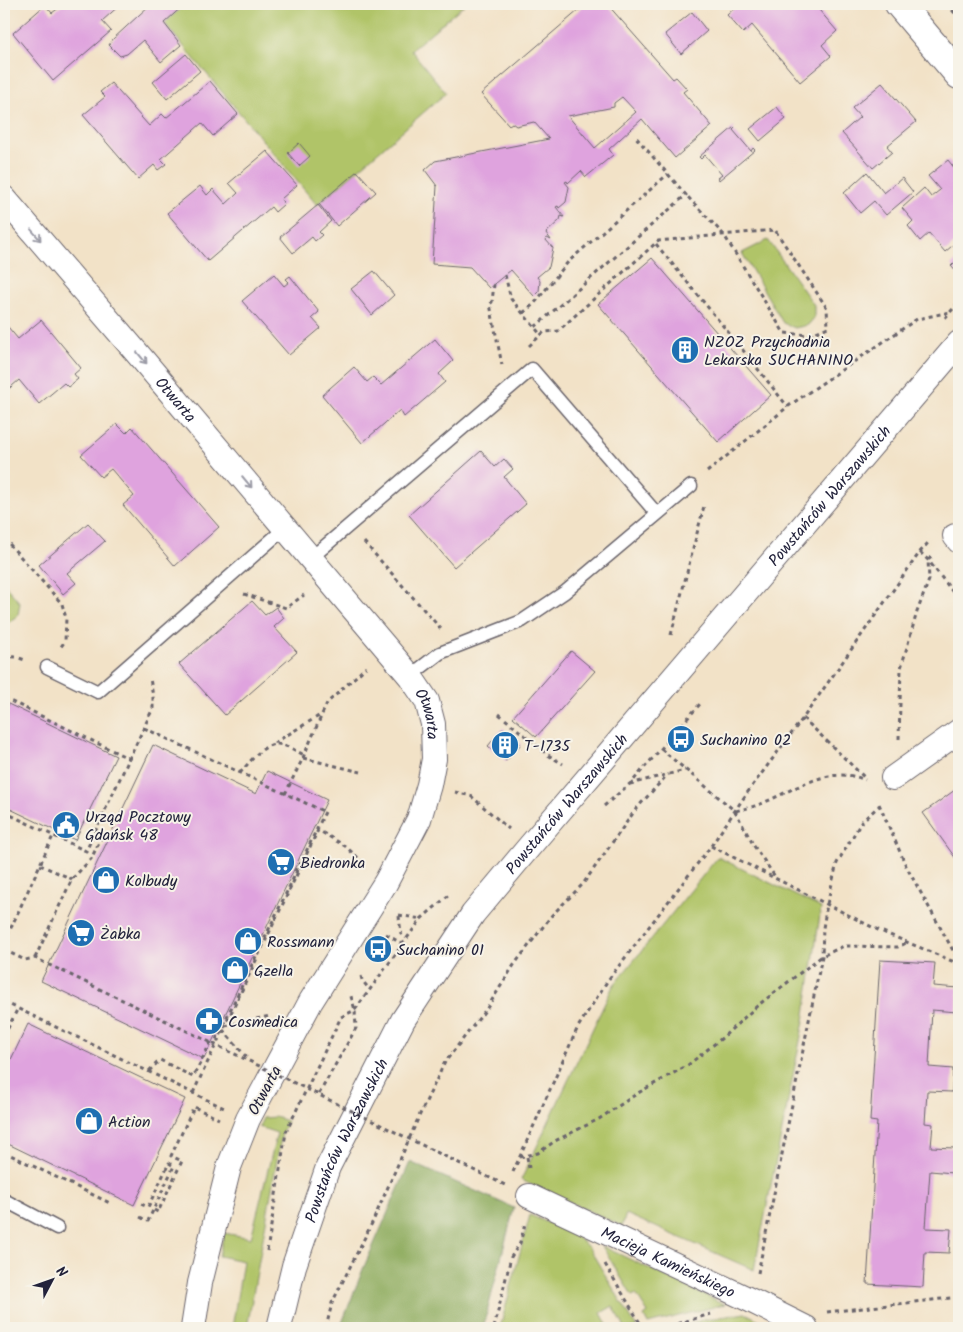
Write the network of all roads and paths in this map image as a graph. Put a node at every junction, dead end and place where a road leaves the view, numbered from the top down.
1 (899, 4) edge
2 (947, 4) edge
3 (959, 18) edge
4 (959, 75) edge
5 (634, 135) dead end
6 (668, 174) junction
7 (686, 195) junction
8 (4, 198) edge
9 (724, 235) junction
10 (656, 244) junction
11 (505, 275) dead end
12 (494, 284) dead end
13 (950, 312) dead end
14 (523, 314) junction
15 (535, 327) junction
16 (541, 335) junction
17 (959, 343) edge
18 (502, 367) dead end
19 (532, 369) junction
20 (788, 407) junction
21 (691, 486) joint
22 (704, 509) dead end
23 (657, 514) junction
24 (349, 525) junction
25 (285, 528) junction
26 (4, 538) edge
27 (949, 539) edge
28 (920, 552) junction
29 (311, 558) junction
30 (928, 560) junction
31 (306, 593) dead end
32 (243, 594) dead end
33 (959, 600) edge
34 (676, 617) dead end
35 (456, 647) junction
36 (386, 648) junction
37 (47, 667) joint
38 (410, 676) junction
39 (4, 698) edge
40 (700, 704) dead end
41 (153, 708) dead end
42 (322, 714) junction
43 (499, 714) dead end
44 (804, 718) junction
45 (144, 728) junction
46 (959, 731) edge
47 (271, 745) junction
48 (303, 757) junction
49 (130, 759) junction
50 (567, 766) dead end
51 (686, 770) junction
52 (361, 772) dead end
53 (240, 773) junction
54 (668, 774) junction
55 (893, 778) joint
56 (630, 784) dead end
57 (285, 794) junction
58 (876, 798) dead end
59 (879, 806) junction
60 (735, 811) junction
61 (4, 812) edge
62 (491, 813) dead end
63 (506, 826) dead end
64 (104, 832) dead end
65 (54, 836) junction
66 (711, 846) junction
67 (40, 865) junction
68 (294, 869) dead end
69 (371, 869) dead end
70 (299, 871) junction
71 (72, 879) junction
72 (777, 880) junction
73 (827, 904) junction
74 (400, 925) dead end
75 (406, 938) dead end
76 (906, 942) junction
77 (4, 943) edge
78 (4, 950) edge
79 (822, 956) junction
80 (34, 958) junction
81 (959, 961) edge
82 (959, 967) edge
83 (350, 992) dead end
84 (4, 1002) edge
85 (18, 1008) junction
86 (257, 1019) dead end
87 (225, 1026) junction
88 (223, 1030) junction
89 (4, 1036) edge
90 (213, 1043) junction
91 (245, 1056) dead end
92 (148, 1071) junction
93 (193, 1092) junction
94 (319, 1094) junction
95 (302, 1097) dead end
96 (221, 1106) dead end
97 (224, 1121) dead end
98 (4, 1152) edge
99 (520, 1157) junction
100 (527, 1157) junction
101 (495, 1180) dead end
102 (506, 1186) dead end
103 (532, 1198) junction
104 (4, 1200) edge
105 (110, 1202) dead end
106 (141, 1204) dead end
107 (154, 1210) junction
108 (140, 1217) dead end
109 (57, 1228) dead end
110 (266, 1254) dead end
111 (604, 1262) dead end
112 (959, 1297) edge
113 (752, 1301) junction
114 (800, 1325) edge
115 (193, 1328) edge
116 (279, 1328) edge
117 (326, 1328) edge
118 (494, 1328) edge
119 (643, 1328) edge
120 (662, 1328) edge

1 - 4 street
2 - 3 path
5 - 6 path
6 - 7 path
6 - 14 path
7 - 9 path
7 - 15 path
8 -> 25 street, Otwarta
9 - 9 path
9 - 10 path
10 - 16 path
10 - 20 path
11 - 14 path
12 - 18 path
13 - 20 path
14 - 15 path
15 - 16 path
16 - 19 path
17 - 116 street, Powstańców Warszawskich
19 - 23 lane
19 - 24 lane
20 - 21 path
21 - 23 lane
22 - 34 path
23 - 35 lane
24 - 29 lane
24 - 35 path
25 - 29 street, Otwarta
25 - 37 lane
26 - 37 path
27 - 28 path
28 - 30 path
28 - 44 path
29 - 36 street, Otwarta
30 - 33 path
30 - 55 path
31 - 32 path
35 - 38 lane
36 - 38 street, Otwarta
36 - 42 path
38 - 115 street, Otwarta
39 - 49 path
40 - 51 path
41 - 45 path
42 - 47 path
42 - 48 path
43 - 50 path
44 - 60 path
44 - 60 path
45 - 49 path
45 - 53 path
46 - 55 street
47 - 48 path
47 - 53 path
48 - 52 path
48 - 57 path
49 - 65 path
51 - 54 path
51 - 60 path
53 - 57 path
54 - 56 path
54 - 117 path
57 - 90 path, bridge
58 - 59 path
59 - 73 path
59 - 81 path
60 - 66 path
60 - 72 path
61 - 65 path
62 - 63 path
64 - 71 path
65 - 67 path
66 - 72 path
66 - 99 path
67 - 71 path
67 - 77 path
68 - 70 path
69 - 70 path
70 - 87 path
71 - 80 path
72 - 73 path
73 - 76 path
73 - 79 path
74 - 75 path
76 - 79 path
76 - 82 path
78 - 80 path
79 - 100 path
79 - 113 path
80 - 90 path
83 - 94 path
84 - 85 path
85 - 89 path
85 - 92 path
86 - 87 path
87 - 88 path
88 - 91 path
88 - 93 path
90 - 92 path
90 - 94 path, bridge
92 - 93 path
93 - 96 path
94 - 101 path, bridge
95 - 110 path
97 - 107 path
98 - 105 path
99 - 100 path
99 - 102 path
100 - 103 path
103 - 113 street, Macieja Kamieńskiego
103 - 118 path
104 - 109 lane
106 - 107 path
107 - 108 path
111 - 119 path
112 - 114 path
113 - 114 street, Macieja Kamieńskiego
113 - 120 path

